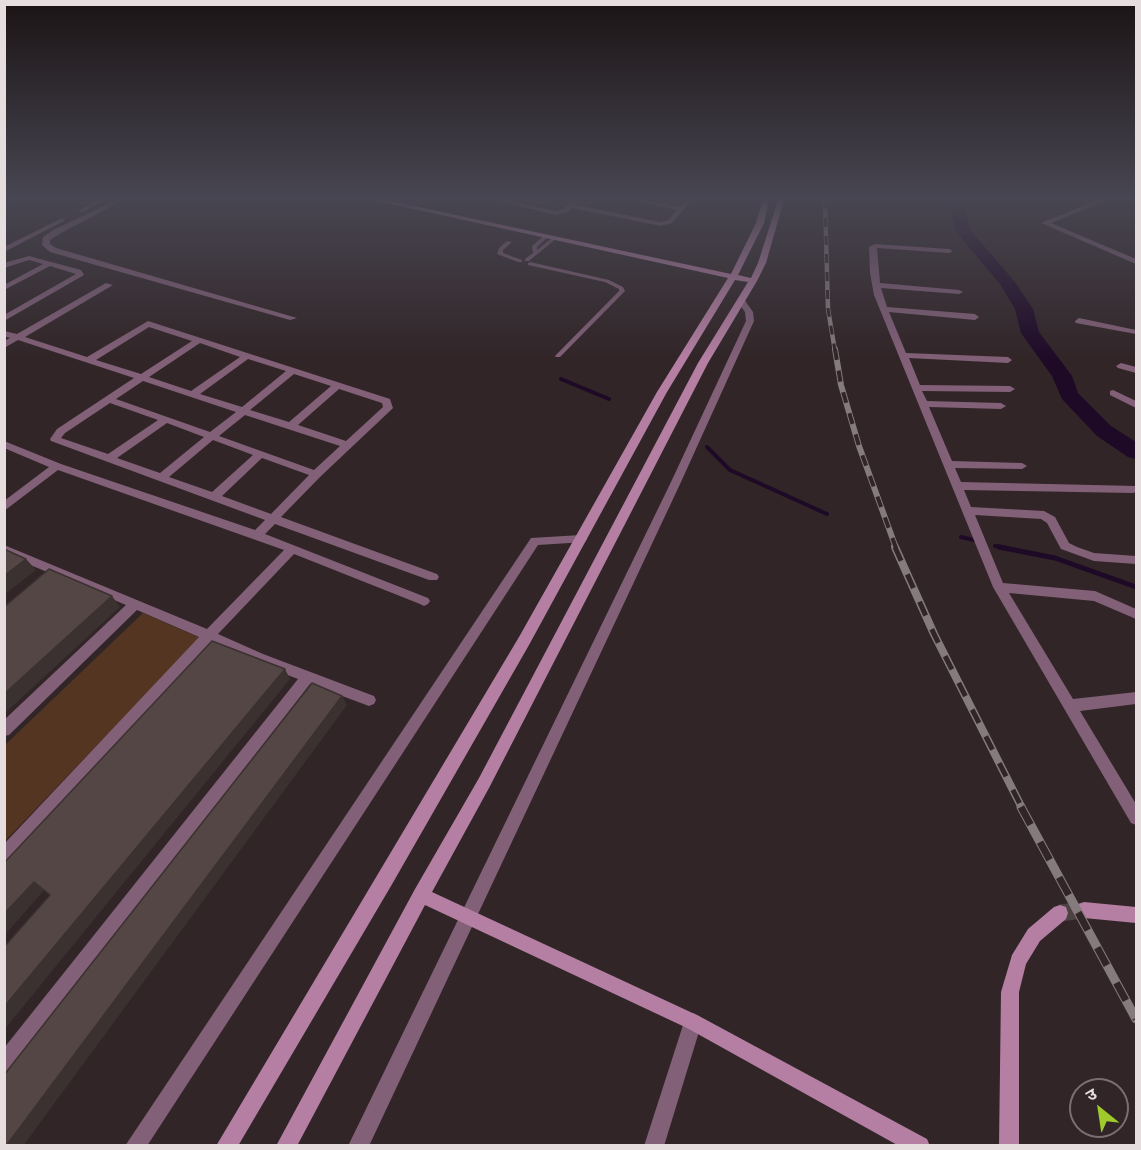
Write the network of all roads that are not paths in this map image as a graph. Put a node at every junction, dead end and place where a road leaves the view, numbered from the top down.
1 (66, 254) edge
2 (500, 254) edge
3 (534, 254) edge
4 (627, 254) edge
5 (745, 254) edge
6 (765, 254) edge
7 (874, 254) edge
8 (1117, 254) edge
9 (526, 262) junction
10 (1137, 262) edge
11 (49, 264) junction
12 (4, 266) edge
13 (733, 277) junction
14 (753, 281) junction
15 (109, 285) dead end
16 (876, 285) junction
17 (4, 288) edge
18 (959, 292) dead end
19 (741, 301) junction
20 (883, 309) junction
21 (975, 317) dead end
22 (293, 318) dead end
23 (4, 319) edge
24 (1079, 321) dead end
25 (1137, 332) edge
26 (4, 333) edge
27 (22, 339) junction
28 (199, 340) junction
29 (4, 345) edge
30 (4, 352) edge
31 (247, 356) junction
32 (558, 356) dead end
33 (902, 356) junction
34 (89, 360) junction
35 (1008, 360) dead end
36 (1121, 366) dead end
37 (293, 370) junction
38 (1137, 370) edge
39 (142, 377) junction
40 (338, 385) junction
41 (915, 388) junction
42 (1010, 389) dead end
43 (1113, 393) dead end
44 (194, 394) junction
45 (111, 400) junction
46 (922, 404) junction
47 (1137, 405) edge
48 (1001, 406) dead end
49 (245, 411) junction
50 (165, 420) junction
51 (291, 426) junction
52 (213, 437) junction
53 (4, 444) edge
54 (348, 445) junction
55 (260, 454) junction
56 (108, 459) junction
57 (947, 464) junction
58 (57, 466) junction
59 (1022, 466) dead end
60 (316, 474) junction
61 (160, 478) junction
62 (957, 486) junction
63 (1133, 489) dead end
64 (214, 497) junction
65 (4, 507) edge
66 (967, 511) junction
67 (274, 518) junction
68 (256, 535) junction
69 (581, 539) junction
70 (4, 549) edge
71 (292, 549) junction
72 (1137, 560) edge
73 (433, 577) dead end
74 (999, 586) junction
75 (424, 601) dead end
76 (135, 604) junction
77 (1137, 614) edge
78 (209, 635) junction
79 (307, 678) junction
80 (1137, 698) edge
81 (369, 700) dead end
82 (1070, 706) junction
83 (4, 730) edge
84 (1137, 818) edge
85 (4, 856) edge
86 (421, 895) junction
87 (1084, 910) tunnel mouth
88 (1060, 913) tunnel mouth
89 (1137, 915) edge
90 (467, 917) junction
91 (693, 1022) junction
92 (4, 1064) edge
93 (135, 1146) edge
94 (226, 1146) edge
95 (286, 1146) edge
96 (358, 1146) edge
97 (654, 1146) edge
98 (920, 1146) edge
99 (1009, 1146) edge

1 - 22 street
2 - 9 lane
3 - 9 lane
4 - 13 main road
5 - 13 main road
6 - 14 main road
7 - 16 street
8 - 10 street
9 - 32 lane
11 - 12 street
11 - 17 street
11 - 23 street
13 - 14 main road
13 - 69 main road
14 - 19 main road
15 - 27 street
16 - 18 street
16 - 20 street
19 - 86 main road
19 - 90 street
20 - 21 street
20 - 33 street
24 - 25 street
26 - 27 street
27 - 29 street
27 - 30 street
27 - 34 street
28 - 31 street
28 - 34 street
28 - 39 street
31 - 37 street
31 - 44 street
33 - 35 street
33 - 41 street
34 - 39 street
36 - 38 street
37 - 40 street
37 - 49 street
39 - 44 street
39 - 45 street
40 - 51 street
40 - 54 street
41 - 42 street
41 - 46 street
43 - 47 street
44 - 49 street
45 - 50 street
45 - 56 street
46 - 48 street
46 - 57 street
49 - 51 street
49 - 52 street
50 - 52 street
50 - 56 street
51 - 54 street
52 - 55 street
52 - 61 street
53 - 58 street
54 - 60 street
55 - 60 street
55 - 64 street
56 - 61 street
57 - 59 street
57 - 62 street
58 - 65 street
58 - 68 street
60 - 67 street
61 - 64 street
62 - 63 street
62 - 66 street
64 - 67 street
66 - 72 street
66 - 74 street
67 - 68 street
67 - 73 street
68 - 71 street
69 - 93 street
69 - 94 main road
70 - 76 street
71 - 75 street
71 - 78 street
74 - 77 street
74 - 82 street
76 - 78 street
76 - 83 street
78 - 79 street
78 - 85 street
79 - 81 street
79 - 92 street
80 - 82 street
82 - 84 street
86 - 90 main road
86 - 95 main road
87 - 89 main road
88 - 99 main road
90 - 91 main road
90 - 96 street
91 - 97 street
91 - 98 main road

